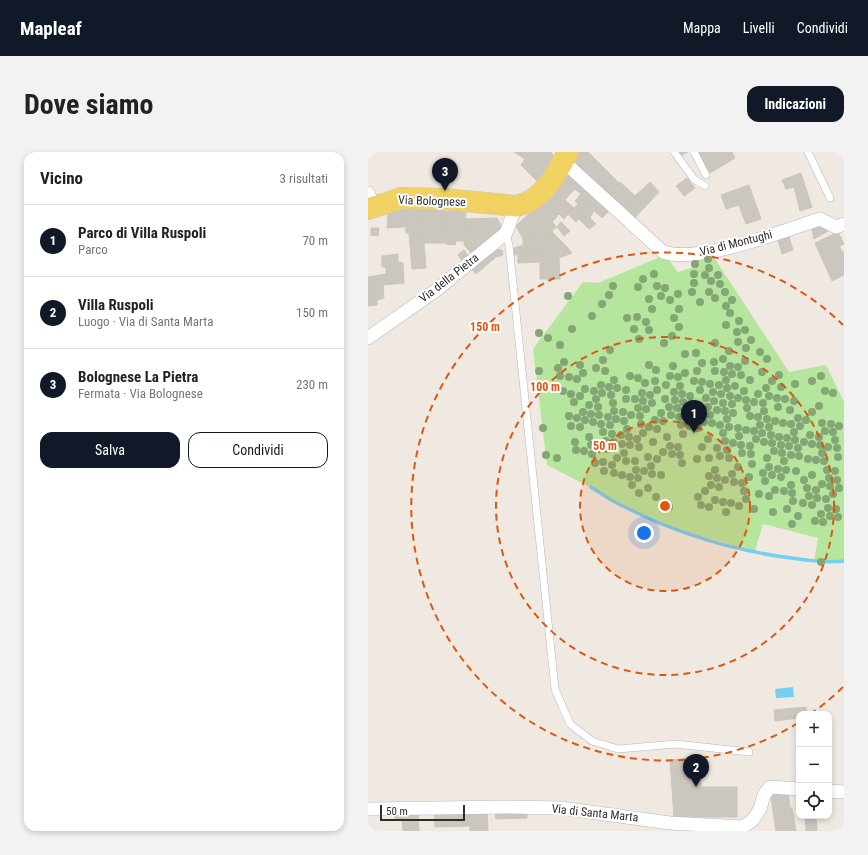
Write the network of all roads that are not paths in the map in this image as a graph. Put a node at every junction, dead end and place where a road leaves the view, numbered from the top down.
1 (674, 152) edge
2 (694, 152) edge
3 (808, 152) edge
4 (566, 156) edge
5 (706, 175) dead end
6 (705, 186) dead end
7 (830, 198) dead end
8 (370, 203) edge
9 (516, 206) junction
10 (844, 224) edge
11 (506, 233) junction
12 (368, 338) edge
13 (749, 752) dead end
14 (796, 789) edge
15 (832, 791) edge
16 (844, 792) edge
17 (368, 809) edge

1 - 6 lane
2 - 5 lane
3 - 7 lane
4 - 9 main road, Via Bolognese
4 - 10 street, Via di Montughi
8 - 9 main road, Via Bolognese
9 - 11 street
11 - 12 street, Via della Pietra
11 - 13 lane
14 - 17 street, Via di Santa Marta
15 - 16 street

